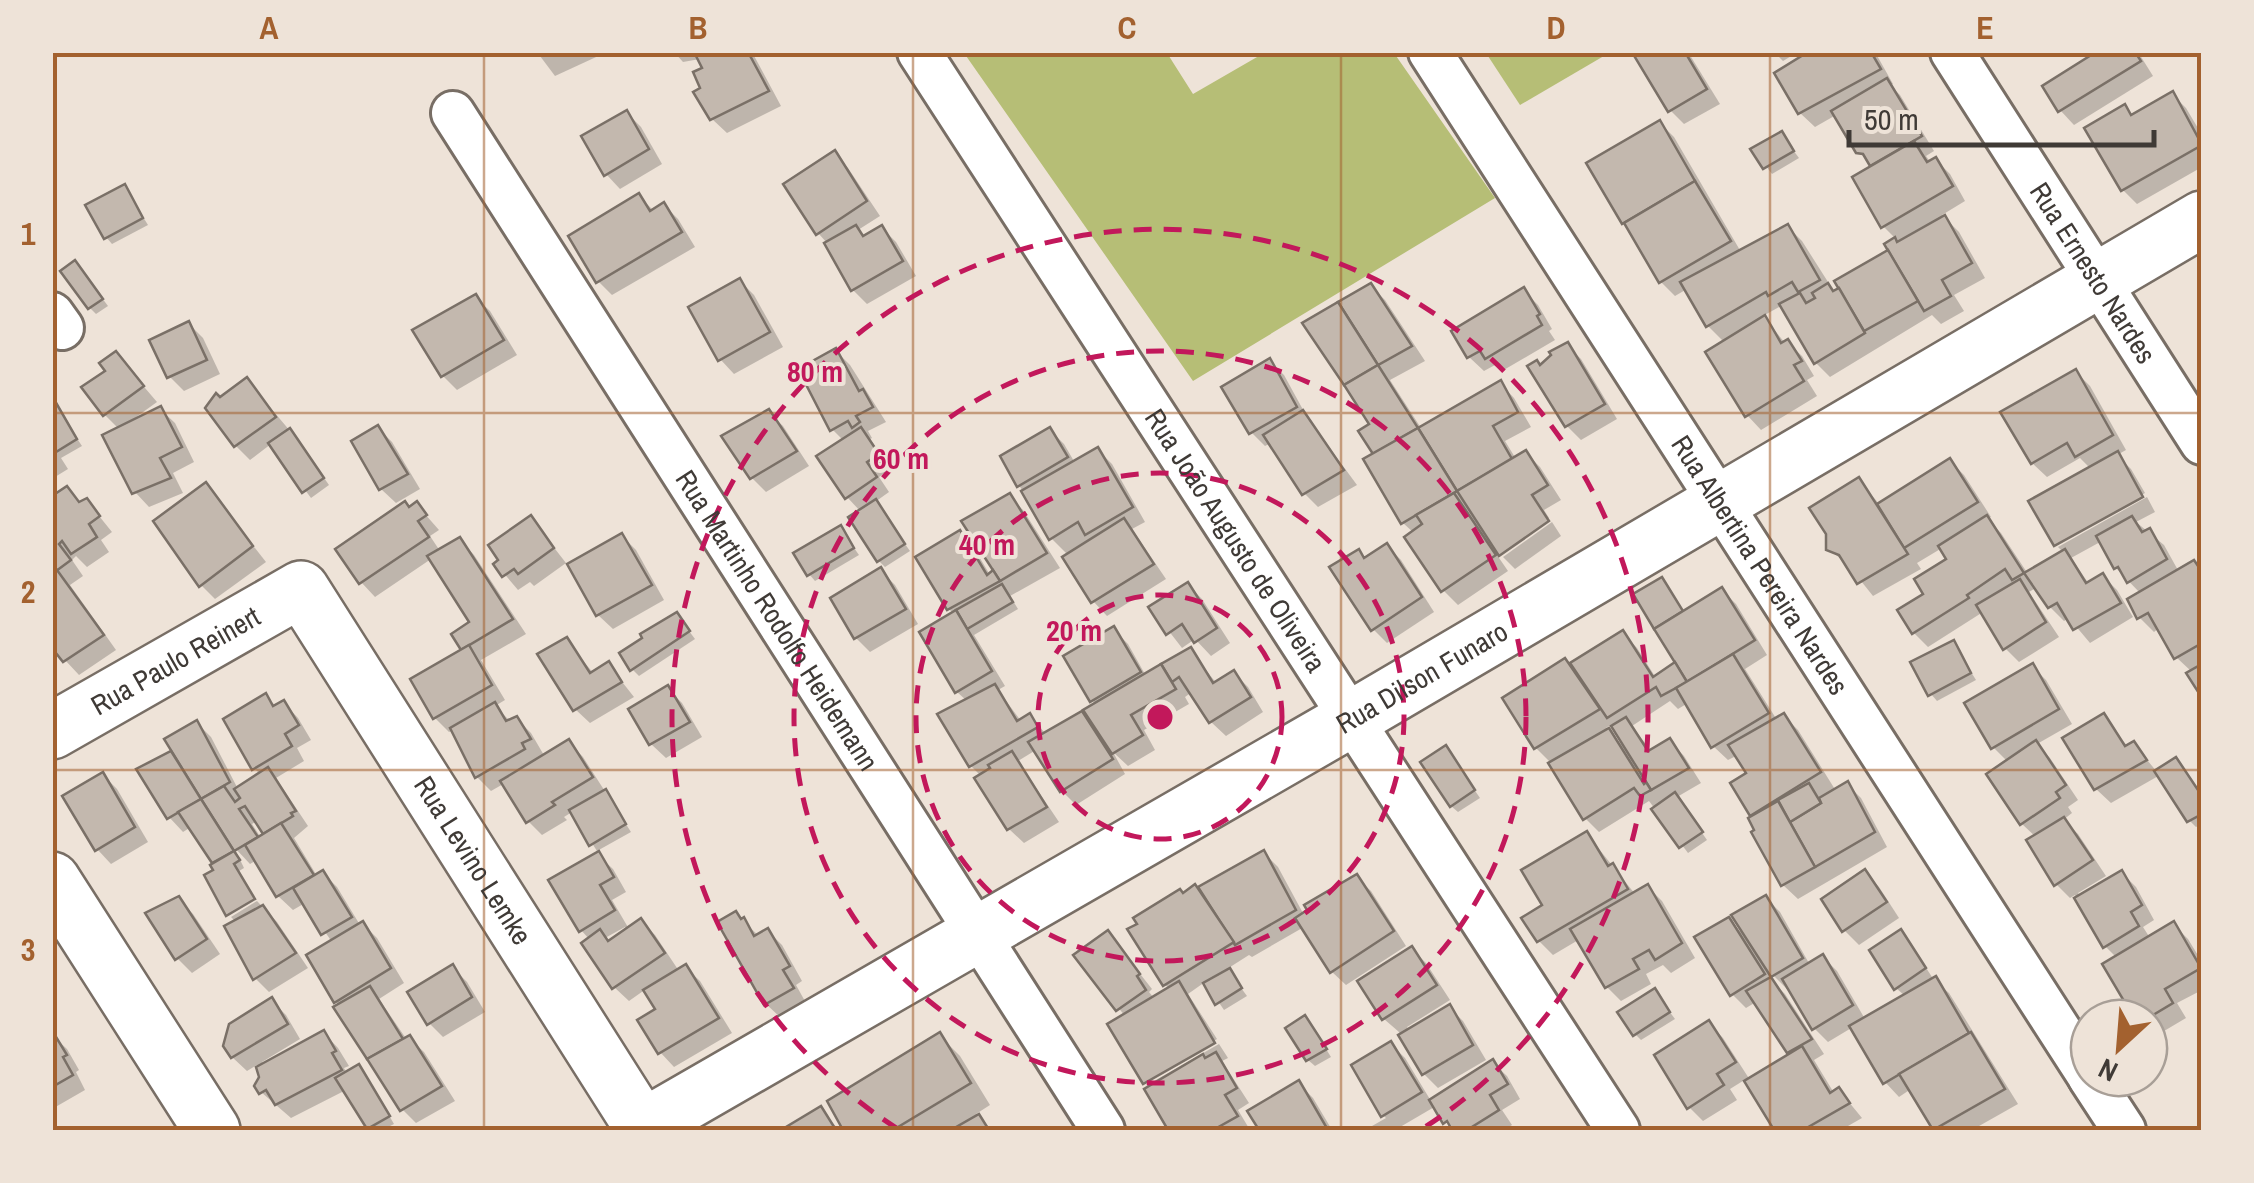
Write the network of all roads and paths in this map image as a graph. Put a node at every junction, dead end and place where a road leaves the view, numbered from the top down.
1 (919, 52) edge
2 (1430, 52) edge
3 (1952, 52) edge
4 (453, 113) dead end
5 (2202, 219) edge
6 (2098, 280) junction
7 (2202, 443) edge
8 (1720, 502) junction
9 (301, 589) joint
10 (1352, 720) junction
11 (52, 731) edge
12 (52, 880) edge
13 (977, 935) junction
14 (2069, 1044) edge
15 (2103, 1098) edge
16 (212, 1130) edge
17 (642, 1130) edge
18 (1103, 1130) edge
19 (1618, 1130) edge
20 (2124, 1130) edge

1 - 10 street, Rua João Augusto de Oliveira
2 - 8 street, Rua Albertina Pereira Nardes
3 - 6 street, Rua Ernesto Nardes
4 - 13 street, Rua Martinho Rodolfo Heidemann
5 - 6 street, Rua Dilson Funaro
6 - 7 street, Rua Ernesto Nardes
6 - 8 street, Rua Dilson Funaro
8 - 10 street, Rua Dilson Funaro
8 - 14 street, Rua Albertina Pereira Nardes
9 - 11 street, Rua Paulo Reinert
9 - 17 street, Rua Levino Lemke
10 - 13 street, Rua Dilson Funaro
10 - 19 street, Rua João Augusto de Oliveira
12 - 16 street
13 - 17 street, Rua Dilson Funaro
13 - 18 street, Rua Martinho Rodolfo Heidemann
15 - 20 street, Rua Albertina Pereira Nardes

